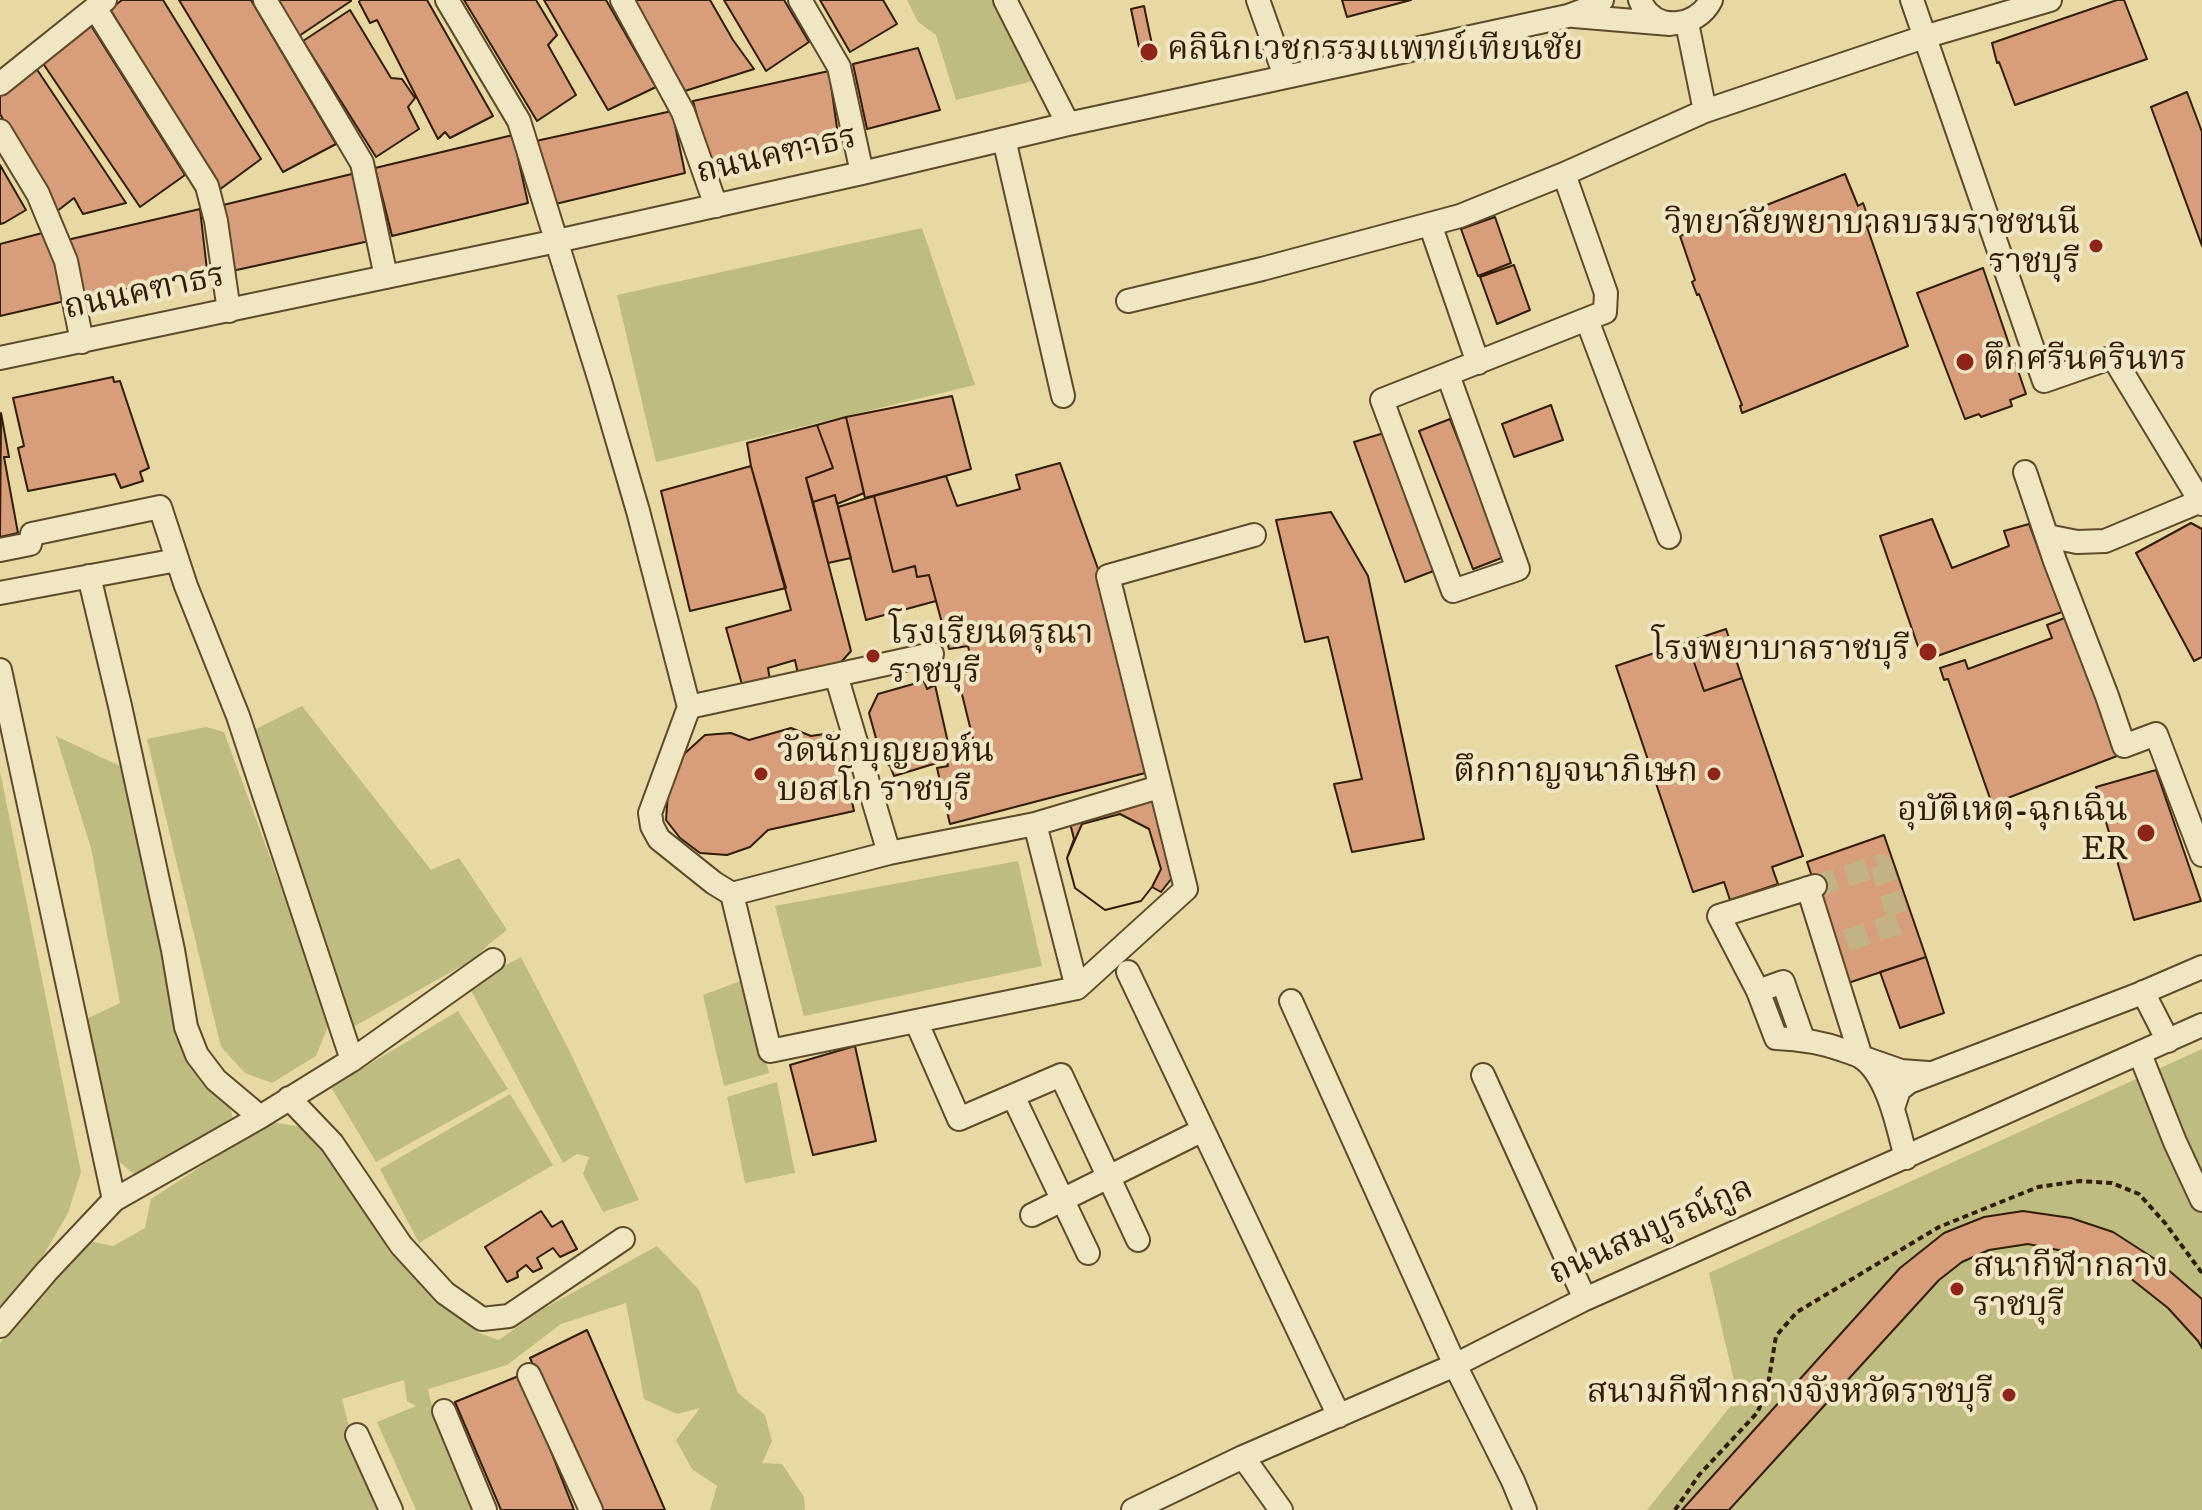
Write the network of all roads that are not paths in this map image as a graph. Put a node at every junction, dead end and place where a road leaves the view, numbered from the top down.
1 (265, 0) edge
2 (447, 0) edge
3 (622, 0) edge
4 (800, 0) edge
5 (1005, 0) edge
6 (1258, 0) edge
7 (1602, 0) edge
8 (1640, 0) edge
9 (1726, 0) edge
10 (1912, 0) edge
11 (2050, 0) edge
12 (100, 4) edge
13 (1568, 16) junction
14 (1692, 16) edge
15 (1924, 37) junction
16 (1285, 76) junction
17 (0, 84) edge
18 (1705, 111) junction
19 (1068, 124) junction
20 (0, 131) edge
21 (1004, 139) junction
22 (862, 173) junction
23 (1564, 174) junction
24 (716, 206) junction
25 (1430, 224) junction
26 (560, 251) junction
27 (386, 277) junction
28 (1128, 301) dead end
29 (229, 311) junction
30 (1587, 320) junction
31 (82, 342) junction
32 (0, 358) edge
33 (1478, 363) junction
34 (1448, 375) junction
35 (1063, 396) dead end
36 (2025, 472) dead end
37 (2201, 503) edge
38 (1254, 535) dead end
39 (2047, 536) junction
40 (1669, 537) dead end
41 (0, 550) edge
42 (177, 560) junction
43 (89, 576) junction
44 (0, 593) edge
45 (932, 654) dead end
46 (0, 670) edge
47 (836, 675) junction
48 (689, 707) junction
49 (1159, 787) junction
50 (1035, 824) junction
51 (889, 853) junction
52 (2202, 855) edge
53 (732, 894) junction
54 (493, 960) dead end
55 (2202, 967) edge
56 (1128, 972) dead end
57 (1077, 988) junction
58 (2143, 992) junction
59 (1291, 1001) dead end
60 (916, 1021) junction
61 (2202, 1025) edge
62 (2168, 1041) junction
63 (2140, 1054) junction
64 (1861, 1057) junction
65 (352, 1060) junction
66 (1930, 1074) junction
67 (1483, 1075) dead end
68 (1013, 1096) junction
69 (289, 1098) junction
70 (1893, 1108) junction
71 (260, 1117) junction
72 (1203, 1130) junction
73 (1906, 1158) junction
74 (1109, 1178) junction
75 (114, 1200) junction
76 (2202, 1200) edge
77 (1063, 1201) junction
78 (1032, 1215) dead end
79 (623, 1239) dead end
80 (1138, 1240) dead end
81 (1088, 1253) dead end
82 (1585, 1299) junction
83 (0, 1326) edge
84 (1455, 1365) junction
85 (529, 1375) dead end
86 (444, 1411) dead end
87 (1339, 1416) junction
88 (357, 1435) dead end
89 (1243, 1457) junction
90 (391, 1510) edge
91 (485, 1510) edge
92 (591, 1510) edge
93 (1133, 1510) edge
94 (1281, 1510) edge
95 (1525, 1510) edge

1 - 27 street
2 - 26 street
3 - 24 street
4 - 22 street
5 - 19 street
6 - 16 street
7 - 13 street, ถนนคฑาธร
8 - 14 street
9 - 14 street
10 - 15 street
11 - 15 street
12 - 17 street
12 - 29 street
13 - 14 street, ถนนคฑาธร
13 - 16 street, ถนนคฑาธร
14 - 18 street
15 - 18 street
15 - 37 street
16 - 19 street, ถนนคฑาธร
18 - 23 street
19 - 21 street, ถนนคฑาธร
20 - 31 street
21 - 22 street, ถนนคฑาธร
21 - 35 street
22 - 24 street, ถนนคฑาธร
23 - 25 street
23 - 30 street
24 - 26 street, ถนนคฑาธร
25 - 28 street
25 - 33 street
26 - 27 street, ถนนคฑาธร
26 - 48 street
27 - 29 street, ถนนคฑาธร
29 - 31 street, ถนนคฑาธร
30 - 33 street
30 - 40 street
31 - 32 street, ถนนคฑาธร
33 - 34 street
34 - 34 street
36 - 39 street
37 - 39 street
38 - 49 street
39 - 52 street
41 - 42 street
42 - 43 street
42 - 65 street
43 - 44 street
43 - 71 street
45 - 47 street
46 - 75 street
47 - 48 street
47 - 51 street
48 - 53 street
49 - 50 street
49 - 57 street
50 - 51 street
50 - 57 street
51 - 53 street
53 - 60 street
54 - 65 street
55 - 58 street
56 - 72 street
57 - 60 street
58 - 62 street
58 - 66 street
59 - 84 street
60 - 68 street
61 - 62 street, ถนนสมบูรณ์กูล
62 - 63 street, ถนนสมบูรณ์กูล
63 - 73 street, ถนนสมบูรณ์กูล
63 - 76 street
64 - 64 street
64 - 66 street
64 - 70 street
65 - 69 street
66 - 70 street
67 - 82 street
68 - 74 street
68 - 77 street
69 - 71 street
69 - 79 street
70 - 73 street
71 - 75 street
72 - 74 street
72 - 87 street
73 - 82 street, ถนนสมบูรณ์กูล
74 - 77 street
74 - 80 street
75 - 83 street
77 - 78 street
77 - 81 street
82 - 84 street, ถนนสมบูรณ์กูล
84 - 87 street, ถนนสมบูรณ์กูล
84 - 95 street
85 - 92 street
86 - 91 street
87 - 89 street, ถนนสมบูรณ์กูล
88 - 90 street
89 - 93 street, ถนนสมบูรณ์กูล
89 - 94 street

